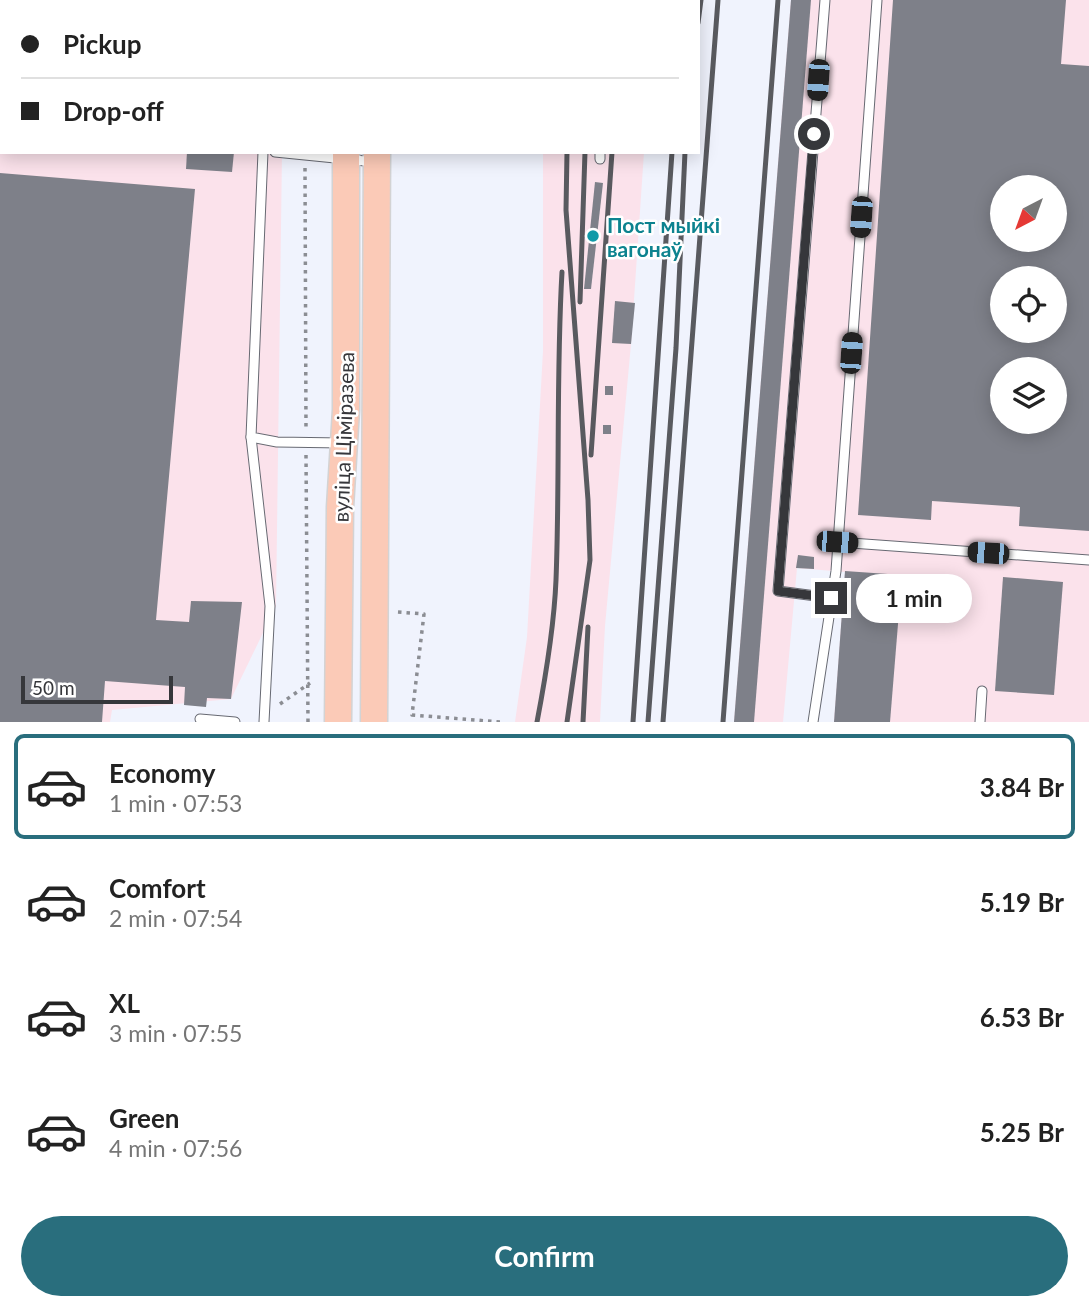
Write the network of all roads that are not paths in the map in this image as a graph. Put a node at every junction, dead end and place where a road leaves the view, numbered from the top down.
1 (825, 0) edge
2 (877, 0) edge
3 (263, 154) edge
4 (287, 154) edge
5 (346, 155) edge
6 (377, 157) edge
7 (251, 437) junction
8 (344, 443) junction
9 (837, 542) junction
10 (1089, 560) edge
11 (831, 598) junction
12 (982, 691) dead end
13 (200, 719) dead end
14 (264, 719) edge
15 (235, 722) edge
16 (338, 722) edge
17 (374, 722) edge
18 (813, 722) edge
19 (980, 722) edge

1 - 11 lane
2 - 9 lane
3 - 7 lane
4 - 5 lane
5 - 6 lane
5 - 8 main road, вуліца Ціміразева
6 - 17 main road, вуліца Ціміразева
7 - 8 lane
7 - 14 lane
8 - 16 main road, вуліца Ціміразева
9 - 10 lane
9 - 11 lane
11 - 18 lane
12 - 19 lane
13 - 15 lane

